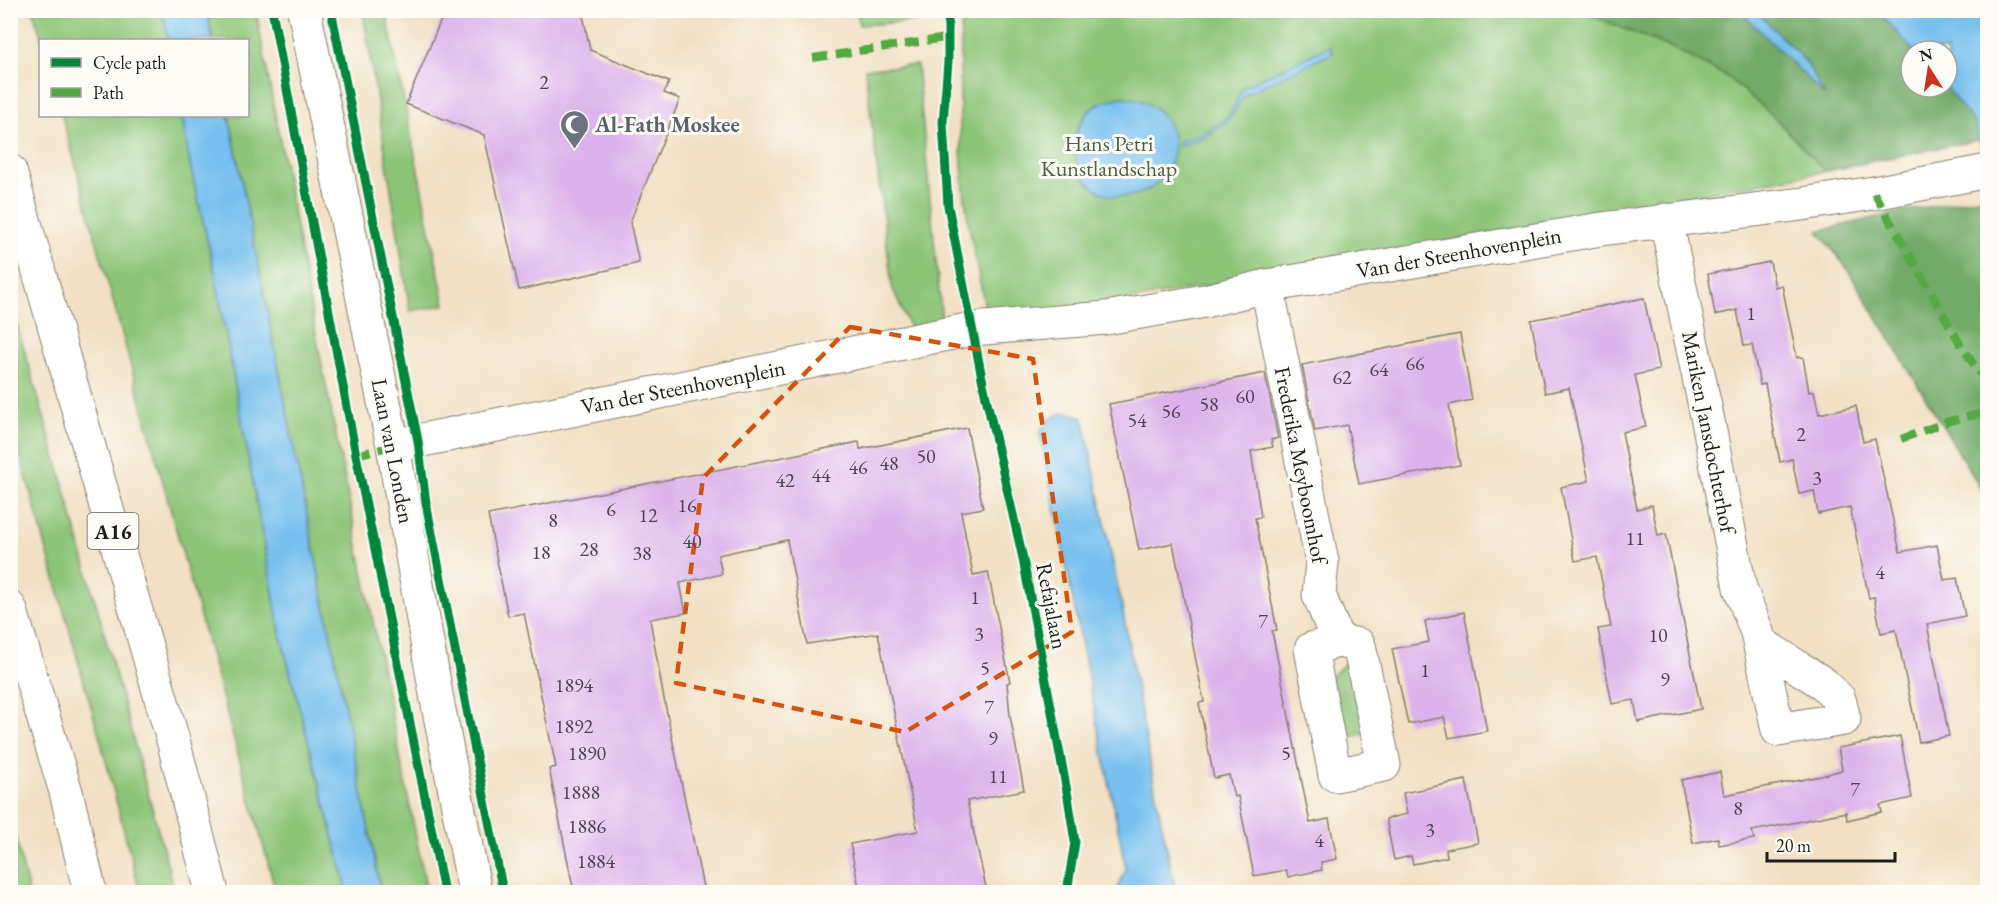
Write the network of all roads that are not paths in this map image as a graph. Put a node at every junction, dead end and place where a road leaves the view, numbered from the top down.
1 (304, 10) edge
2 (10, 171) edge
3 (1988, 171) edge
4 (1666, 220) junction
5 (1267, 286) junction
6 (393, 446) junction
7 (10, 608) edge
8 (1338, 641) dead end
9 (1759, 642) dead end
10 (90, 892) edge
11 (212, 892) edge
12 (474, 892) edge

1 - 6 main road, Laan van Londen
2 - 11 main road, A16
3 - 4 main road, Van der Steenhovenplein
4 - 5 main road, Van der Steenhovenplein
4 - 9 main road, Mariken Jansdochterhof
5 - 6 main road, Van der Steenhovenplein
5 - 8 main road, Frederika Meyboomhof
6 - 12 main road, Laan van Londen
7 - 10 main road

